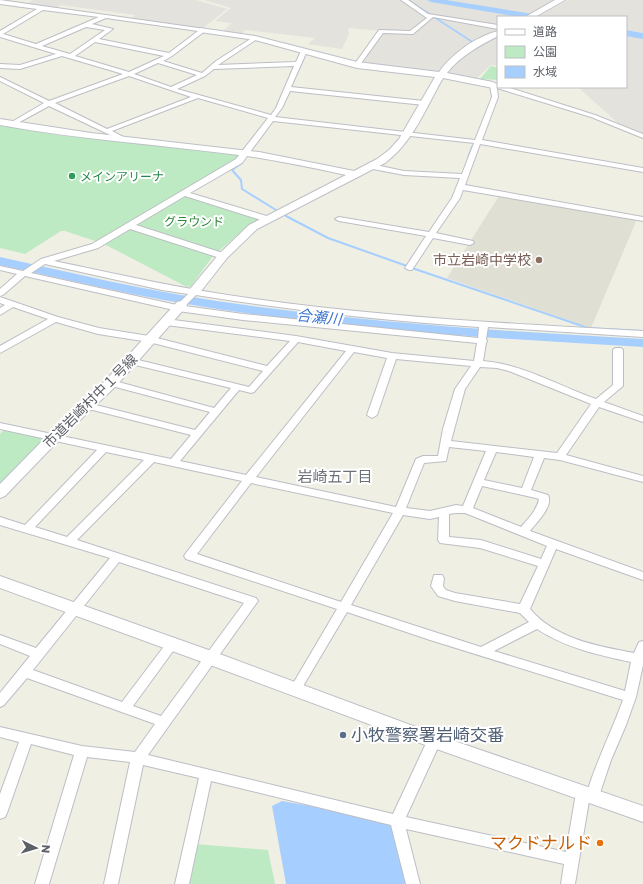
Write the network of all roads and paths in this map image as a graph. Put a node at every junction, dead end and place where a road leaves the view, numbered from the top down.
1 (404, 0) edge
2 (560, 0) edge
3 (0, 2) edge
4 (42, 8) junction
5 (429, 15) junction
6 (530, 16) edge
7 (105, 17) junction
8 (86, 25) junction
9 (497, 27) edge
10 (203, 30) junction
11 (0, 34) edge
12 (497, 34) edge
13 (256, 38) junction
14 (95, 40) junction
15 (36, 46) junction
16 (304, 51) junction
17 (61, 54) junction
18 (71, 56) junction
19 (170, 56) junction
20 (158, 61) junction
21 (299, 64) junction
22 (357, 65) junction
23 (0, 66) edge
24 (213, 67) junction
25 (129, 74) junction
26 (203, 75) junction
27 (441, 75) junction
28 (0, 79) edge
29 (497, 86) edge
30 (503, 88) edge
31 (288, 89) junction
32 (171, 90) junction
33 (196, 97) junction
34 (49, 103) junction
35 (424, 104) junction
36 (272, 118) junction
37 (0, 122) edge
38 (12, 124) junction
39 (107, 131) junction
40 (407, 134) junction
41 (643, 136) edge
42 (125, 140) junction
43 (478, 142) junction
44 (245, 153) junction
45 (371, 166) junction
46 (643, 170) edge
47 (355, 174) junction
48 (464, 176) junction
49 (461, 187) junction
50 (185, 194) junction
51 (267, 219) junction
52 (339, 219) dead end
53 (643, 219) edge
54 (130, 226) junction
55 (428, 234) junction
56 (470, 243) dead end
57 (223, 256) junction
58 (43, 262) junction
59 (409, 268) dead end
60 (2, 270) edge
61 (23, 274) junction
62 (194, 292) junction
63 (0, 293) edge
64 (0, 300) edge
65 (12, 304) junction
66 (180, 307) junction
67 (0, 312) edge
68 (362, 314) junction
69 (55, 319) junction
70 (166, 322) junction
71 (484, 326) junction
72 (358, 328) junction
73 (643, 334) edge
74 (149, 339) junction
75 (296, 339) junction
76 (483, 340) junction
77 (352, 349) junction
78 (0, 350) edge
79 (618, 350) dead end
80 (392, 356) junction
81 (130, 361) junction
82 (478, 363) junction
83 (270, 370) junction
84 (111, 382) junction
85 (237, 387) junction
86 (597, 403) junction
87 (88, 406) junction
88 (216, 411) junction
89 (372, 415) dead end
90 (643, 419) edge
91 (0, 426) edge
92 (197, 434) junction
93 (54, 437) junction
94 (445, 444) junction
95 (104, 448) junction
96 (492, 448) junction
97 (540, 454) junction
98 (560, 457) junction
99 (151, 458) junction
100 (173, 463) junction
101 (643, 479) edge
102 (249, 480) junction
103 (479, 482) junction
104 (526, 492) junction
105 (0, 493) edge
106 (467, 510) junction
107 (400, 511) junction
108 (444, 512) junction
109 (0, 521) edge
110 (26, 530) junction
111 (523, 532) junction
112 (68, 541) junction
113 (553, 544) junction
114 (116, 558) junction
115 (544, 564) junction
116 (643, 576) edge
117 (438, 578) dead end
118 (0, 582) edge
119 (344, 608) junction
120 (76, 609) junction
121 (524, 609) junction
122 (538, 623) junction
123 (0, 639) edge
124 (172, 644) junction
125 (643, 645) edge
126 (482, 652) junction
127 (40, 654) junction
128 (211, 658) junction
129 (641, 660) edge
130 (25, 672) junction
131 (295, 690) junction
132 (630, 697) junction
133 (0, 702) edge
134 (125, 708) junction
135 (164, 722) junction
136 (0, 732) edge
137 (27, 738) junction
138 (434, 741) junction
139 (82, 751) junction
140 (138, 758) junction
141 (206, 775) junction
142 (4, 790) edge
143 (587, 795) junction
144 (0, 813) edge
145 (643, 814) edge
146 (397, 820) junction
147 (572, 859) junction
148 (42, 884) edge
149 (110, 884) edge
150 (182, 884) edge
151 (413, 884) edge
152 (568, 884) edge

1 - 5 street
2 - 6 street
3 - 4 street
4 - 7 street
4 - 11 street
5 - 9 street
5 - 22 street
7 - 8 street
7 - 10 street
8 - 14 street
8 - 15 street
10 - 13 street
10 - 19 street
11 - 15 street
12 - 27 street
13 - 16 street
13 - 24 street
14 - 18 street
14 - 19 street
15 - 17 street
16 - 21 street
16 - 22 street
17 - 18 street
17 - 23 street
18 - 25 street
19 - 20 street
20 - 25 street
20 - 26 street
21 - 24 street
21 - 31 street
22 - 27 street
24 - 26 street
25 - 32 street
25 - 34 street
26 - 32 street
27 - 29 street
27 - 35 street
28 - 34 street
29 - 43 street
30 - 41 street
31 - 35 street
31 - 36 street
32 - 33 street
33 - 36 street
33 - 39 street
34 - 38 street
34 - 39 street
35 - 40 street
36 - 40 street
36 - 44 street
37 - 38 street
38 - 42 street
39 - 42 street
40 - 43 street
40 - 45 street
42 - 44 street
43 - 46 street
43 - 48 street
44 - 47 street
44 - 50 street
45 - 47 street
45 - 48 street
47 - 51 street
48 - 49 street
49 - 53 street
49 - 55 street
50 - 51 street
50 - 54 street
51 - 57 street
52 - 55 street
54 - 57 street
54 - 58 street
55 - 56 street
55 - 59 street
57 - 62 street
58 - 61 street
58 - 62 street
60 - 61 street
61 - 63 street
61 - 66 street
62 - 66 street
62 - 68 street
64 - 65 street
65 - 67 street
65 - 69 street
66 - 70 street, 市道岩崎村中１号線
66 - 72 street
68 - 71 street
68 - 72 street
69 - 74 street
69 - 78 street
70 - 74 street, 市道岩崎村中１号線
70 - 75 street
71 - 73 street
71 - 76 street
72 - 76 street
74 - 81 street, 市道岩崎村中１号線
74 - 83 street
75 - 77 street
75 - 83 street
76 - 82 street
77 - 80 street
77 - 102 street
79 - 86 street
80 - 82 street
80 - 89 street
81 - 84 street, 市道岩崎村中１号線
81 - 85 street
82 - 86 street
82 - 94 street
83 - 85 street
84 - 87 street, 市道岩崎村中１号線
84 - 88 street
85 - 88 street
86 - 90 street
86 - 98 street
87 - 92 street
87 - 93 street, 市道岩崎村中１号線
88 - 92 street
91 - 93 street
92 - 100 street
93 - 95 street
93 - 105 street, 市道岩崎村中１号線
94 - 96 street
94 - 107 street
95 - 99 street
95 - 110 street
96 - 97 street
96 - 103 street
97 - 98 street
97 - 104 street
98 - 101 street
99 - 100 street
99 - 112 street
100 - 102 street
102 - 107 street
102 - 119 street
103 - 104 street
103 - 106 street
104 - 111 street
106 - 108 street
106 - 111 street
107 - 108 street
107 - 119 street
108 - 115 street
109 - 110 street
110 - 112 street
111 - 113 street
112 - 114 street
113 - 115 street
113 - 116 street
114 - 120 street
114 - 128 street
115 - 121 street
117 - 121 street
118 - 120 street
119 - 126 street
119 - 131 street
120 - 124 street
120 - 127 street
121 - 122 street
122 - 126 street
122 - 129 street
123 - 127 street
124 - 128 street
124 - 134 street
125 - 129 street
126 - 132 street
127 - 130 street
128 - 131 street
128 - 135 street
129 - 132 street
130 - 133 street
130 - 134 street
131 - 138 street
132 - 143 street
134 - 135 street
135 - 140 street
136 - 137 street
137 - 139 street
137 - 142 street
138 - 143 street
138 - 146 street
139 - 140 street
139 - 148 street
140 - 141 street
140 - 149 street
141 - 146 street
141 - 150 street
142 - 144 street
143 - 145 street
143 - 147 street
146 - 147 street
146 - 151 street
147 - 152 street

